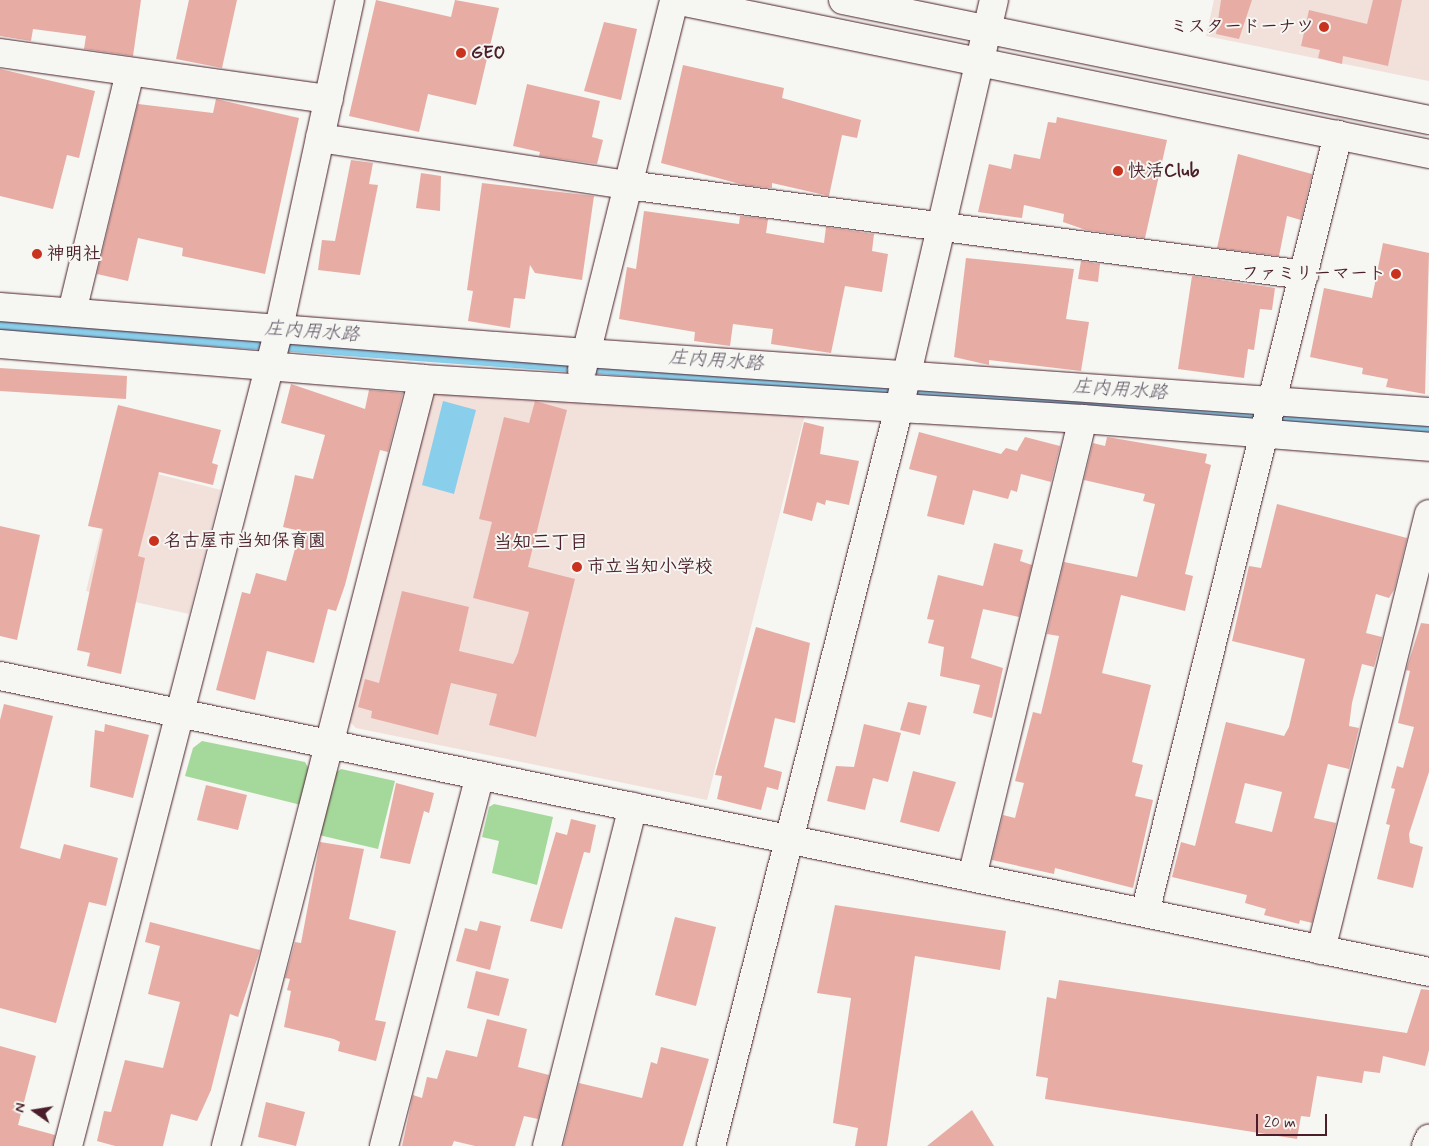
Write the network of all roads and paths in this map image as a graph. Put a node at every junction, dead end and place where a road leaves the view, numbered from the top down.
1 (350, 0) edge
2 (675, 0) edge
3 (844, 0) edge
4 (994, 0) edge
5 (987, 30) junction
6 (0, 53) edge
7 (979, 63) junction
8 (130, 72) junction
9 (329, 99) junction
10 (1429, 120) edge
11 (1338, 135) junction
12 (320, 138) junction
13 (1429, 154) edge
14 (628, 185) junction
15 (941, 228) junction
16 (1304, 275) junction
17 (0, 307) edge
18 (72, 312) junction
19 (0, 344) edge
20 (275, 345) junction
21 (582, 370) junction
22 (423, 379) junction
23 (903, 391) junction
24 (1429, 412) edge
25 (1270, 417) junction
26 (1083, 419) junction
27 (1429, 447) edge
28 (1429, 514) edge
29 (0, 676) edge
30 (180, 713) junction
31 (329, 744) junction
32 (480, 775) junction
33 (634, 807) junction
34 (790, 839) junction
35 (972, 877) junction
36 (1145, 913) junction
37 (1321, 950) junction
38 (1429, 972) edge
39 (1429, 1139) edge
40 (68, 1146) edge
41 (226, 1146) edge
42 (384, 1146) edge
43 (547, 1146) edge
44 (711, 1146) edge
45 (1426, 1146) edge

1 - 9 street
2 - 7 street
2 - 14 street
3 - 5 street
4 - 5 street
5 - 7 street
5 - 10 street
6 - 8 street
7 - 11 street
7 - 15 street
8 - 9 street
8 - 18 street
9 - 12 street
11 - 13 street
11 - 16 street
12 - 14 street
12 - 20 street
14 - 15 street
14 - 21 street
15 - 16 street
15 - 23 street
16 - 25 street
17 - 18 street
18 - 20 street
19 - 20 street
20 - 21 street
20 - 22 street
20 - 30 street
21 - 22 street
21 - 23 street
22 - 31 street
23 - 25 street
23 - 26 street
23 - 34 street
24 - 25 street
25 - 26 street
25 - 27 street
25 - 36 street
26 - 35 street
28 - 37 street
29 - 30 street
30 - 31 street
30 - 40 street
31 - 32 street
31 - 41 street
32 - 33 street
32 - 42 street
33 - 34 street
33 - 43 street
34 - 35 street
34 - 44 street
35 - 36 street
36 - 37 street
37 - 38 street
39 - 45 street

